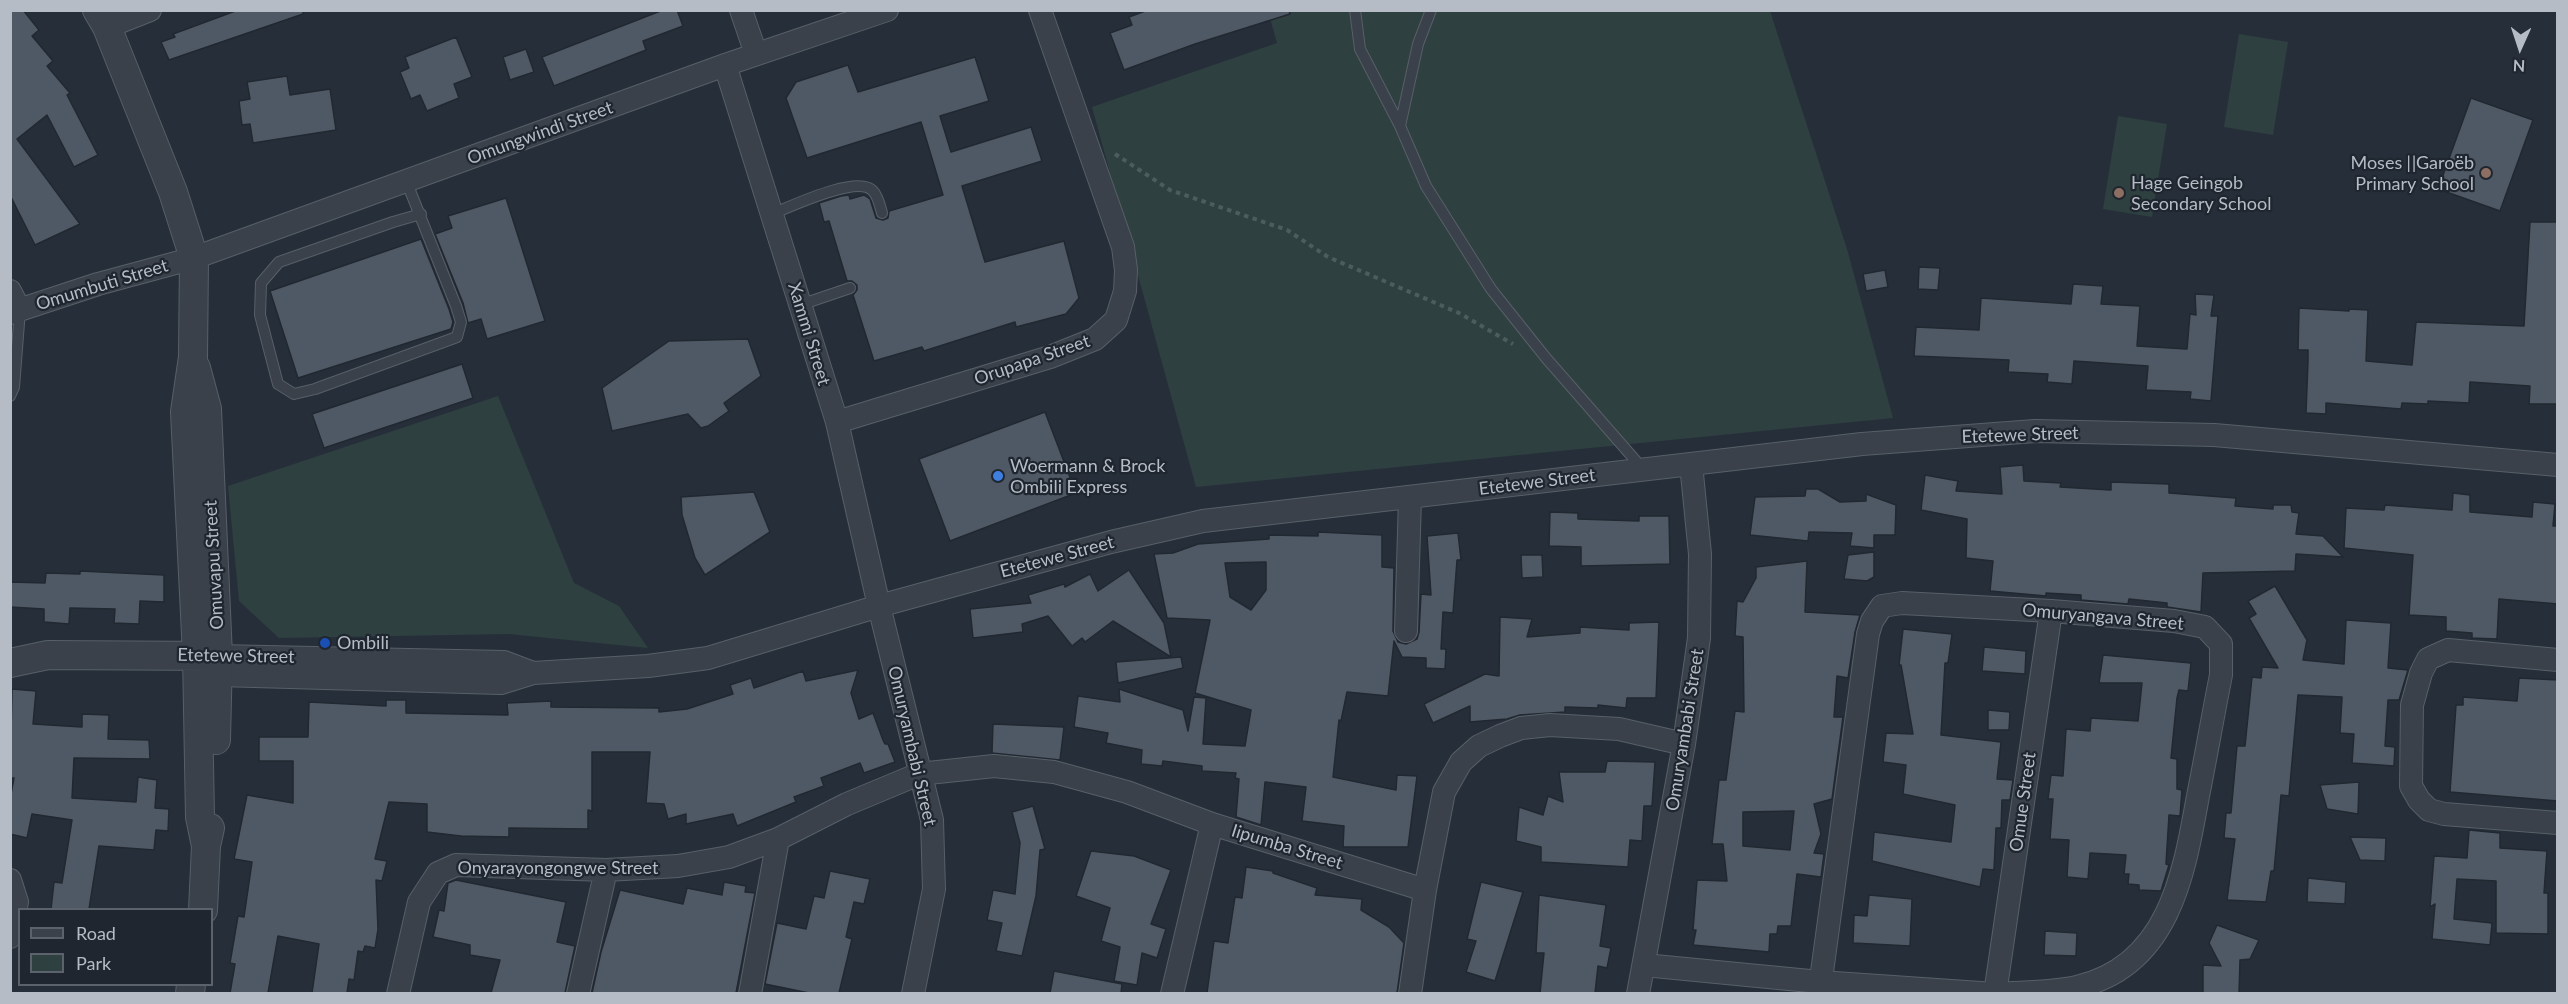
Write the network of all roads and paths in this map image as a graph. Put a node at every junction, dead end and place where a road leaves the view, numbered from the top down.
1 (150, 10) edge
2 (741, 10) edge
3 (887, 10) edge
4 (1040, 10) edge
5 (1355, 10) edge
6 (1431, 10) edge
7 (102, 19) edge
8 (756, 54) junction
9 (725, 65) junction
10 (1400, 126) junction
11 (1084, 136) junction
12 (407, 183) junction
13 (882, 213) dead end
14 (421, 214) junction
15 (772, 214) junction
16 (194, 258) junction
17 (850, 288) dead end
18 (14, 305) edge
19 (800, 305) junction
20 (1546, 358) junction
21 (10, 396) edge
22 (837, 422) junction
23 (1691, 464) junction
24 (2558, 465) edge
25 (1643, 469) junction
26 (1410, 498) junction
27 (879, 606) junction
28 (2051, 611) junction
29 (1406, 631) dead end
30 (2558, 660) edge
31 (10, 663) edge
32 (208, 665) junction
33 (1684, 744) junction
34 (919, 774) junction
35 (2558, 823) edge
36 (1212, 824) junction
37 (778, 839) junction
38 (606, 870) junction
39 (10, 880) edge
40 (1425, 890) junction
41 (203, 908) edge
42 (10, 937) edge
43 (1644, 965) junction
44 (1820, 988) edge
45 (1951, 992) edge
46 (398, 993) edge
47 (578, 993) edge
48 (750, 993) edge
49 (913, 993) edge
50 (1172, 993) edge
51 (1410, 993) edge
52 (1638, 993) edge
53 (1995, 993) edge

1 - 7 street
2 - 8 street
3 - 8 street, Omungwindi Street
4 - 11 street, Orupapa Street
5 - 10 lane
6 - 10 lane
7 - 16 street, Omuvapu Street
8 - 9 street, Omungwindi Street
9 - 12 street, Omungwindi Street
9 - 15 street, Xammi Street
10 - 20 lane
11 - 20 path
11 - 22 street, Orupapa Street
12 - 14 lane
12 - 16 street, Omungwindi Street
13 - 15 lane
14 - 14 lane
15 - 19 street, Xammi Street
16 - 18 street, Omumbuti Street
16 - 32 street, Omuvapu Street
17 - 19 lane
18 - 21 lane
19 - 22 street, Xammi Street
20 - 25 lane
22 - 27 street, Xammi Street
23 - 24 street, Etetewe Street
23 - 25 street, Etetewe Street
23 - 33 street, Omuryambabi Street
25 - 26 street, Etetewe Street
26 - 27 street, Etetewe Street
26 - 29 street
27 - 32 street, Etetewe Street
27 - 34 street, Omuryambabi Street
28 - 44 street, Omuryangava Street
28 - 53 street, Omue Street
28 - 53 street, Omuryangava Street
30 - 35 street
31 - 32 street, Etetewe Street
32 - 41 street, Omuvapu Street
33 - 40 street
33 - 43 street, Omuryambabi Street
34 - 36 street, Onyarayongongwe Street
34 - 37 street, Onyarayongongwe Street
34 - 49 street, Omuryambabi Street
36 - 40 street, Iipumba Street
36 - 50 street, Iipumba Street
37 - 38 street, Onyarayongongwe Street
37 - 48 street
38 - 46 street, Onyarayongongwe Street
38 - 47 street
39 - 42 street
40 - 51 street
43 - 44 street, Omuryangava Street
43 - 52 street, Omuryambabi Street
44 - 45 street, Omuryangava Street
45 - 53 street, Omuryangava Street

